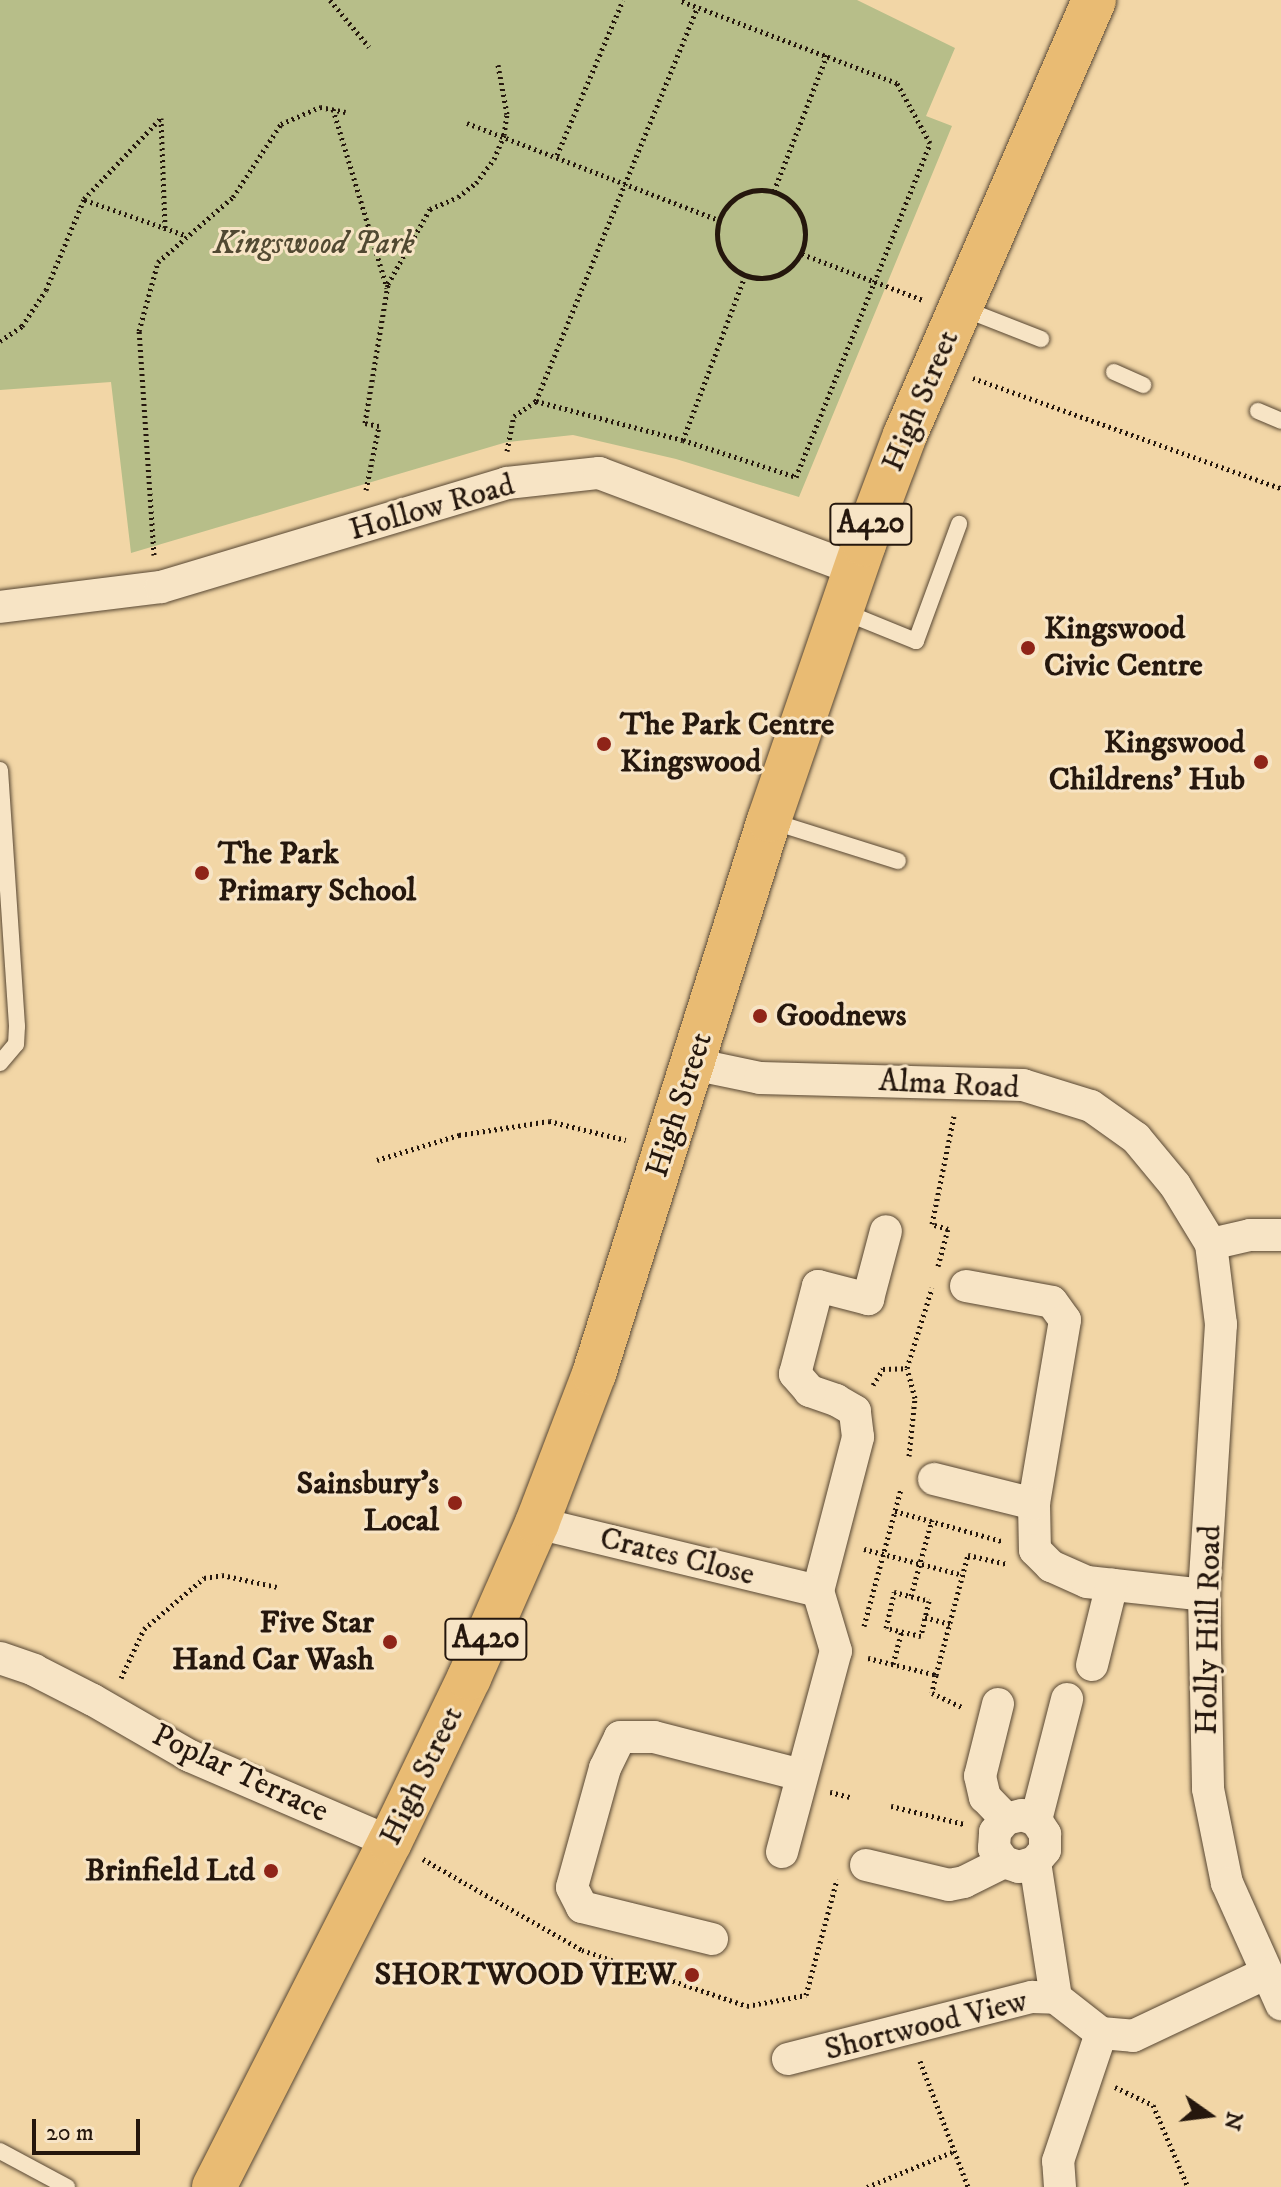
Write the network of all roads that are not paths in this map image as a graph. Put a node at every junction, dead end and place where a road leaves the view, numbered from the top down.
1 (1094, 0) edge
2 (959, 310) junction
3 (1041, 339) dead end
4 (1114, 372) dead end
5 (1143, 385) dead end
6 (1258, 411) dead end
7 (1281, 421) edge
8 (959, 524) dead end
9 (855, 569) junction
10 (0, 607) edge
11 (840, 611) junction
12 (0, 770) edge
13 (769, 820) junction
14 (898, 861) dead end
15 (0, 1063) edge
16 (693, 1064) junction
17 (886, 1231) dead end
18 (1281, 1235) edge
19 (1211, 1244) junction
20 (966, 1286) dead end
21 (920, 1474) road end
22 (1034, 1504) junction
23 (537, 1523) junction
24 (1112, 1584) junction
25 (818, 1591) junction
26 (1204, 1595) junction
27 (0, 1658) edge
28 (1092, 1665) dead end
29 (1067, 1699) dead end
30 (996, 1712) road end
31 (801, 1775) junction
32 (1015, 1839) junction
33 (390, 1842) junction
34 (782, 1852) dead end
35 (853, 1866) road end
36 (712, 1939) dead end
37 (1266, 1973) junction
38 (1056, 1998) junction
39 (1281, 2004) edge
40 (1101, 2033) junction
41 (788, 2059) dead end
42 (0, 2151) edge
43 (67, 2187) edge
44 (214, 2187) edge
45 (1060, 2187) edge

1 - 2 main road, High Street / A420
2 - 3 lane
2 - 9 main road, High Street / A420
4 - 5 lane
6 - 7 lane
8 - 11 lane
9 - 10 street, Hollow Road
9 - 11 main road, High Street / A420
11 - 13 main road, High Street / A420
12 - 15 lane
13 - 14 lane
13 - 16 main road, High Street / A420
16 - 19 street, Alma Road
16 - 23 main road, High Street / A420
17 - 25 street
18 - 19 street
19 - 26 street, Holly Hill Road
20 - 22 street
21 - 22 street
22 - 24 street
23 - 25 street, Crates Close
23 - 33 main road, High Street / A420
24 - 26 street
24 - 28 street
25 - 31 street
26 - 37 street, Holly Hill Road
27 - 33 street, Poplar Terrace
29 - 32 street
30 - 32 street
31 - 34 street
31 - 36 street
32 - 35 street
32 - 38 street
33 - 44 main road, High Street / A420
37 - 39 street, Holly Hill Road
37 - 40 street
38 - 40 street, Shortwood View
38 - 41 street, Shortwood View
40 - 45 street
42 - 43 lane

